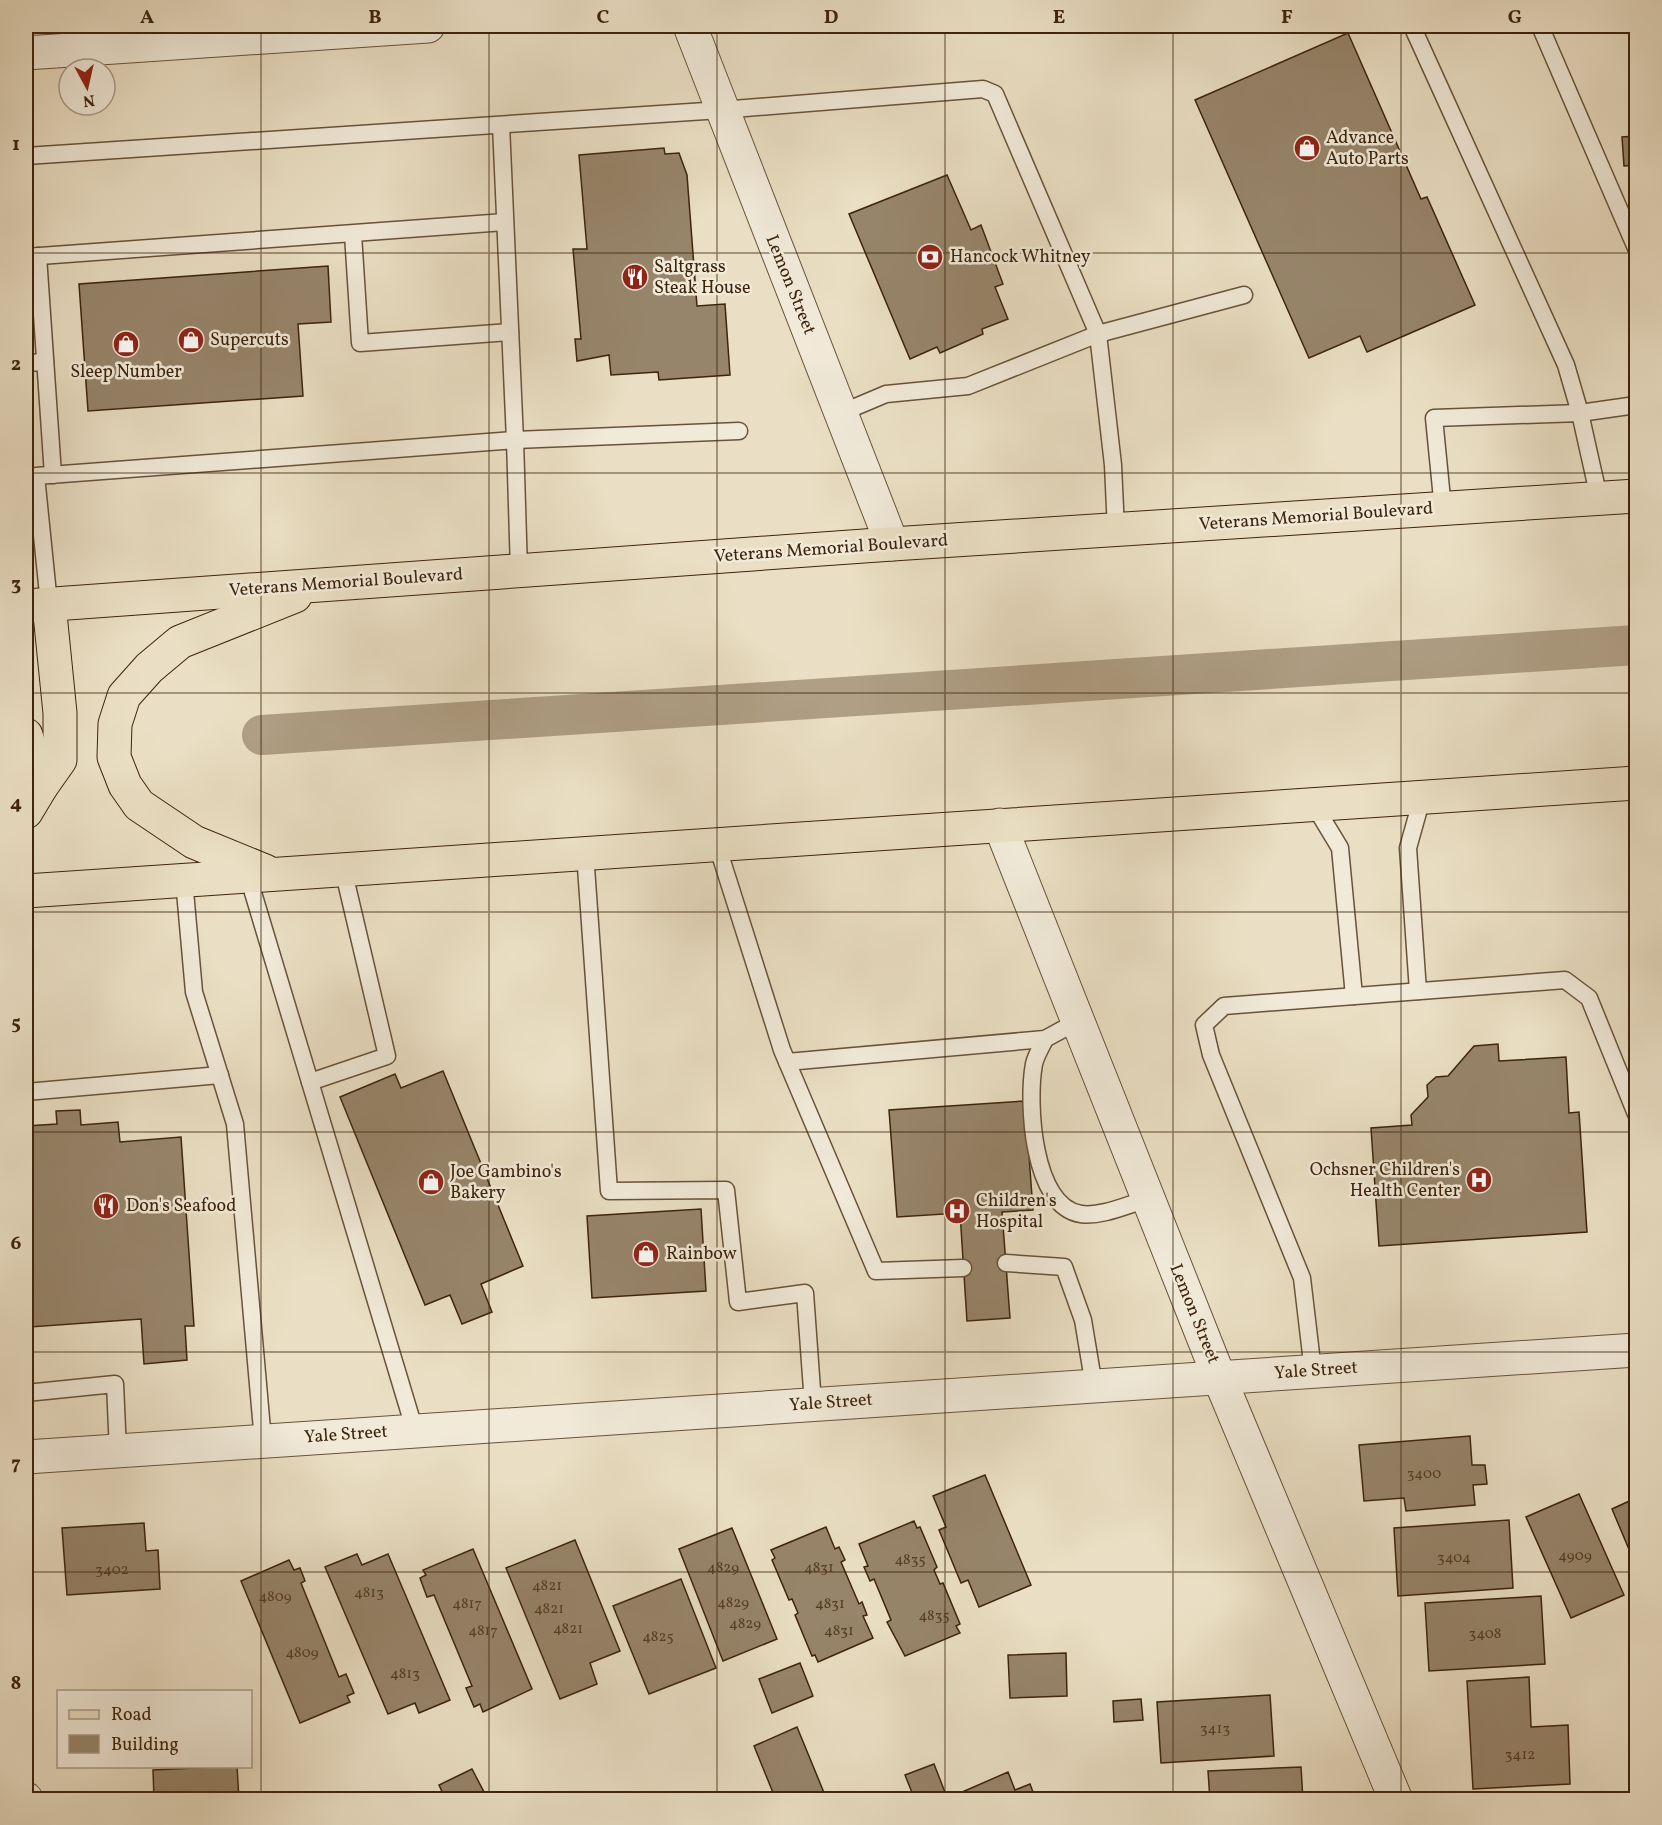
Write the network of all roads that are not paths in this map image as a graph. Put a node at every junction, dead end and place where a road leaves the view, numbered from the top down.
1 (428, 26) edge
2 (690, 26) edge
3 (1412, 26) edge
4 (1540, 26) edge
5 (26, 53) edge
6 (721, 110) junction
7 (501, 125) junction
8 (26, 156) edge
9 (505, 222) junction
10 (353, 234) junction
11 (1636, 248) edge
12 (32, 256) edge
13 (1244, 295) dead end
14 (510, 332) junction
15 (1098, 334) junction
16 (45, 362) junction
17 (26, 363) edge
18 (1636, 405) edge
19 (841, 413) junction
20 (1580, 413) junction
21 (739, 431) dead end
22 (515, 440) junction
23 (38, 476) edge
24 (1636, 496) edge
25 (1599, 498) junction
26 (1443, 509) junction
27 (1116, 530) junction
28 (892, 544) junction
29 (519, 571) junction
30 (324, 585) junction
31 (37, 605) edge
32 (26, 735) edge
33 (1636, 783) edge
34 (1422, 798) junction
35 (33, 800) edge
36 (1314, 805) junction
37 (1000, 825) junction
38 (717, 845) junction
39 (585, 853) junction
40 (343, 869) junction
41 (260, 875) junction
42 (184, 880) junction
43 (26, 891) edge
44 (1418, 991) junction
45 (1354, 996) junction
46 (1078, 1021) junction
47 (1045, 1039) junction
48 (787, 1062) junction
49 (220, 1075) junction
50 (310, 1082) junction
51 (26, 1092) edge
52 (1636, 1114) edge
53 (1148, 1199) junction
54 (1006, 1263) dead end
55 (963, 1268) dead end
56 (1636, 1350) edge
57 (1314, 1371) junction
58 (1219, 1377) junction
59 (1094, 1386) junction
60 (26, 1393) edge
61 (813, 1404) junction
62 (415, 1431) junction
63 (263, 1441) junction
64 (118, 1451) junction
65 (26, 1457) edge
66 (1395, 1800) edge

1 - 5 street
2 - 6 street, Lemon Street
3 - 20 lane
4 - 11 lane
6 - 7 lane
6 - 15 lane
6 - 19 street, Lemon Street
7 - 8 lane
7 - 9 lane
9 - 10 lane
9 - 14 lane
10 - 12 lane
10 - 14 lane
12 - 16 lane
13 - 15 lane
14 - 22 lane
15 - 19 lane
15 - 27 lane
16 - 17 lane
16 - 23 lane
18 - 20 lane
19 - 28 street, Lemon Street
20 - 25 lane
20 - 26 lane
21 - 22 lane
22 - 23 lane
22 - 29 lane
23 - 31 lane
24 - 25 main road, Veterans Memorial Boulevard
25 - 26 main road, Veterans Memorial Boulevard
26 - 27 main road, Veterans Memorial Boulevard
27 - 28 main road, Veterans Memorial Boulevard
28 - 29 main road, Veterans Memorial Boulevard
29 - 30 main road, Veterans Memorial Boulevard
30 - 31 main road, Veterans Memorial Boulevard
30 - 41 main road
31 - 35 main road
32 - 35 main road
33 - 34 main road
34 - 36 main road
34 - 44 lane
36 - 37 main road
36 - 45 lane
37 - 38 main road
37 - 46 street, Lemon Street
38 - 39 main road
38 - 48 lane
39 - 40 main road
39 - 61 lane
40 - 41 main road
40 - 50 lane
41 - 42 main road
41 - 50 lane
42 - 43 main road
42 - 49 lane
44 - 45 lane
44 - 52 lane
45 - 57 lane
46 - 47 lane
46 - 53 street, Lemon Street
47 - 48 lane
47 - 53 lane
48 - 55 lane
49 - 51 lane
49 - 63 lane
50 - 62 lane
53 - 58 street, Lemon Street
54 - 59 lane
56 - 57 street, Yale Street
57 - 58 street, Yale Street
58 - 59 street, Yale Street
58 - 66 street, Lemon Street
59 - 61 street, Yale Street
60 - 64 lane
61 - 62 street, Yale Street
62 - 63 street, Yale Street
63 - 64 street, Yale Street
64 - 65 street, Yale Street

